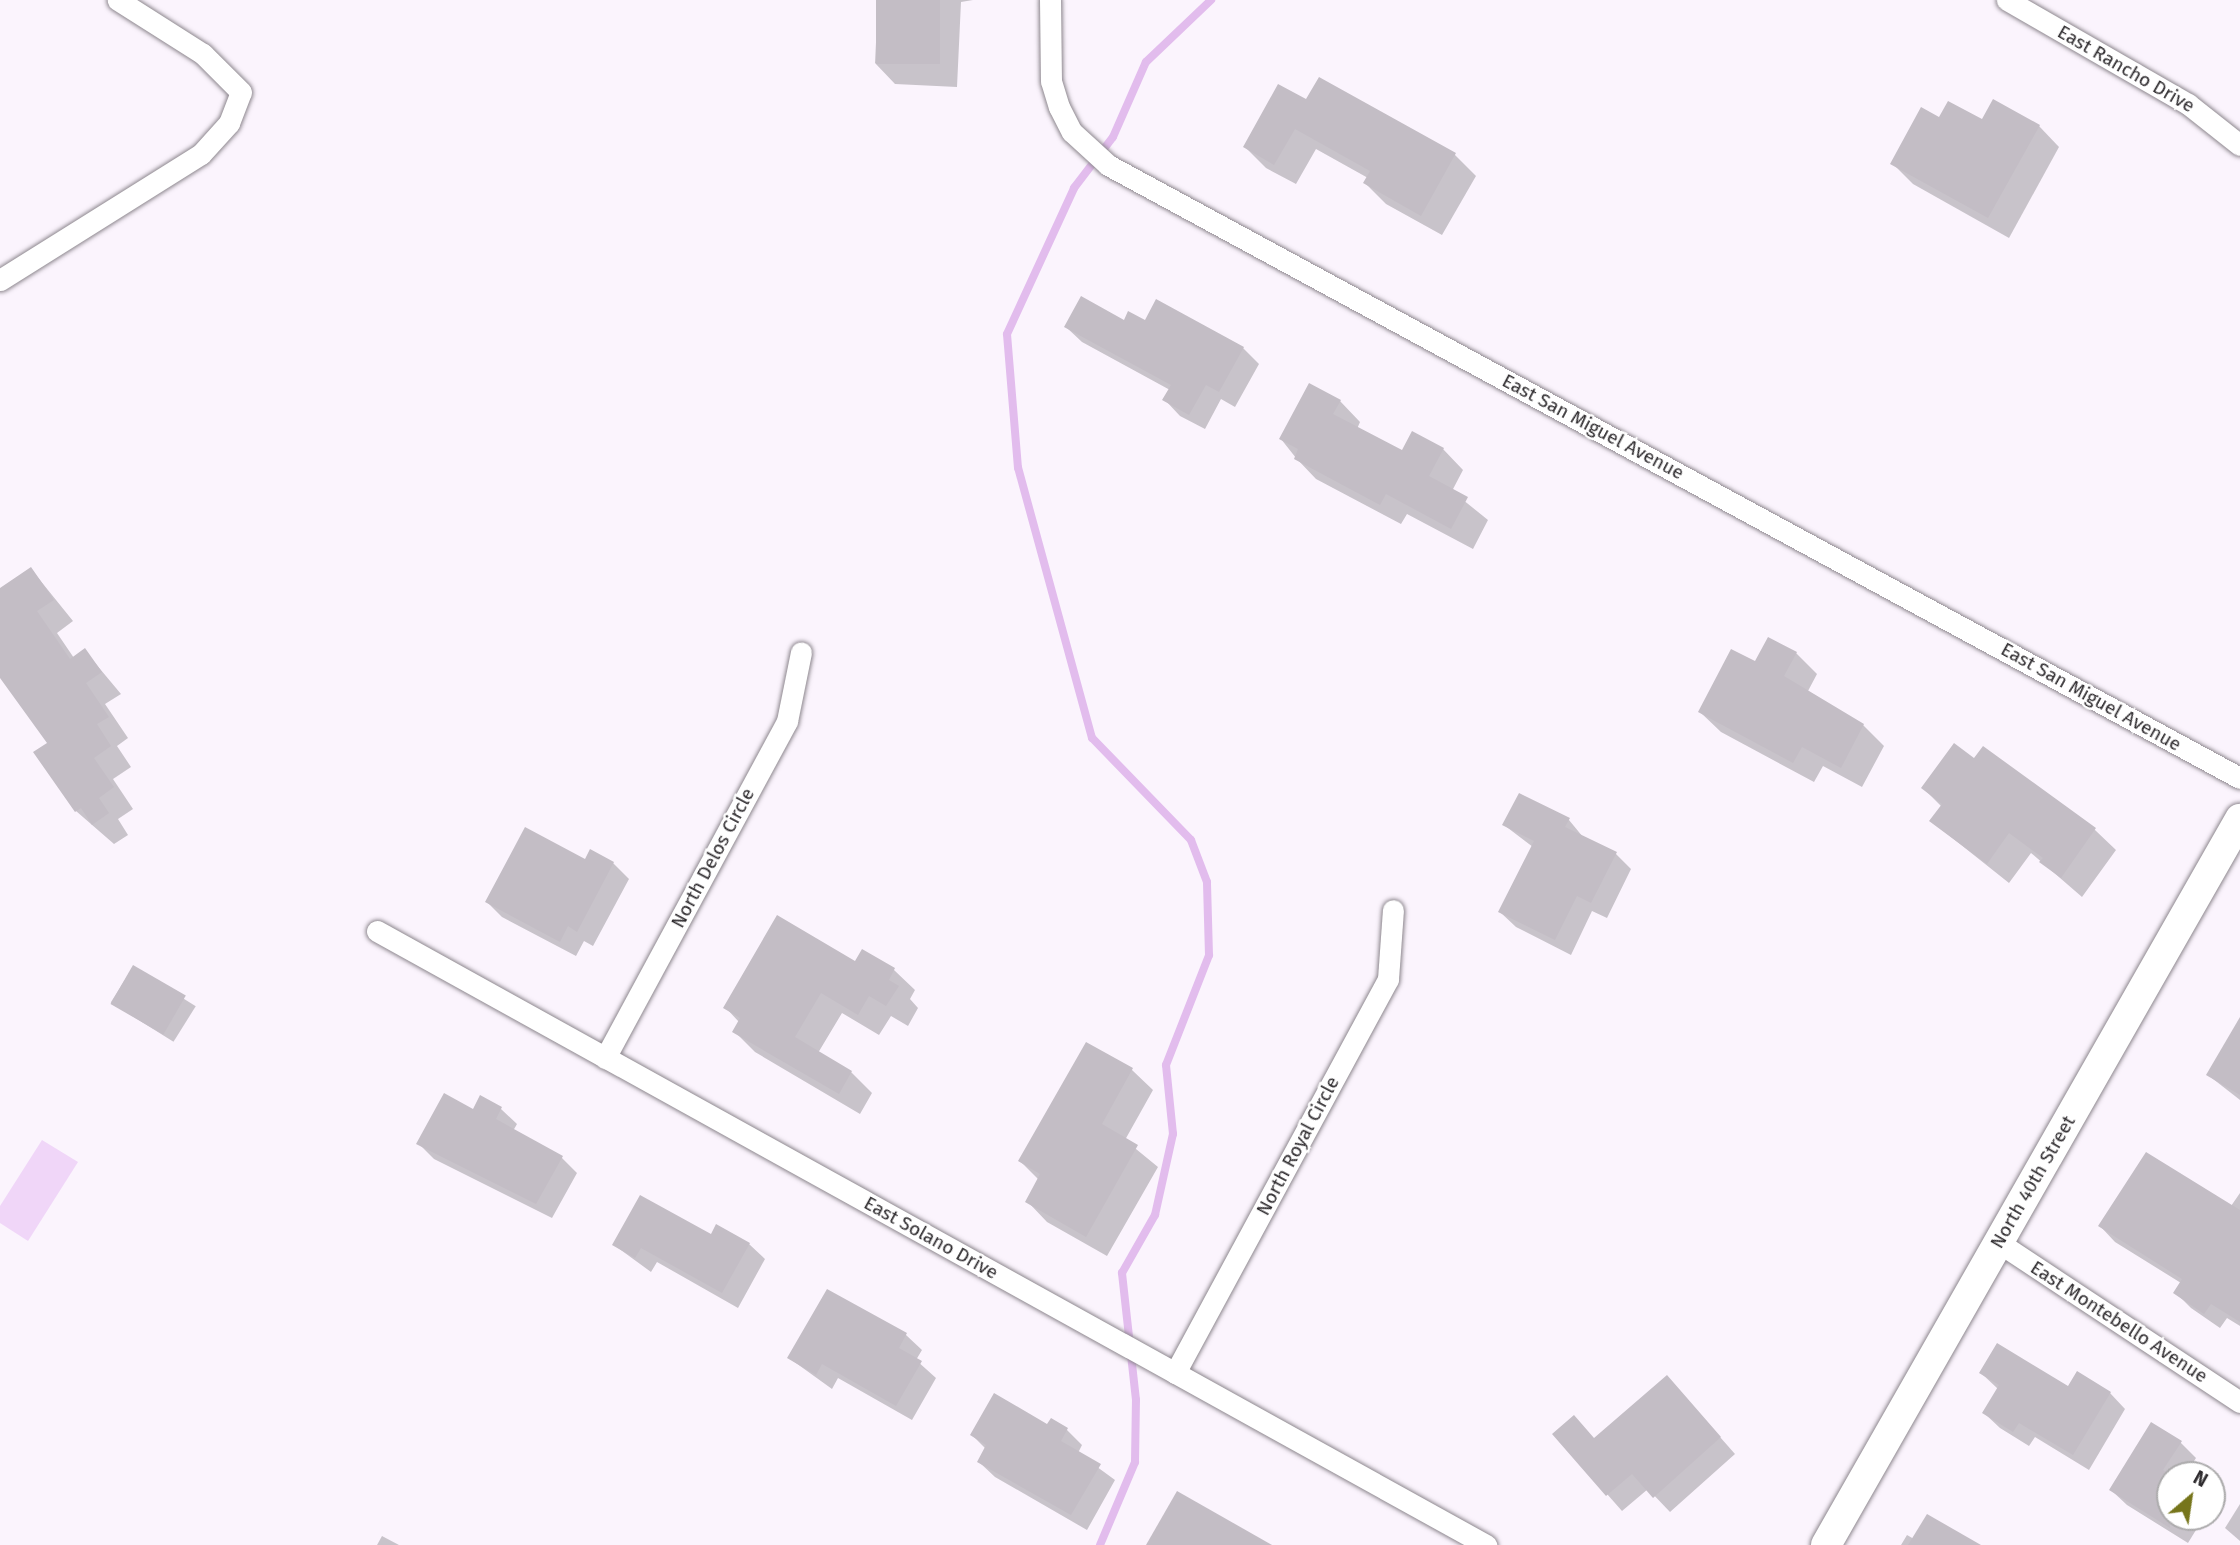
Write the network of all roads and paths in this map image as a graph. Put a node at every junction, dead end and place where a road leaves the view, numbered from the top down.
1 (118, 0) edge
2 (1050, 0) edge
3 (2007, 0) edge
4 (2240, 145) edge
5 (0, 280) edge
6 (801, 652) dead end
7 (2240, 778) edge
8 (2240, 819) edge
9 (1393, 910) dead end
10 (377, 931) dead end
11 (606, 1058) junction
12 (1998, 1242) junction
13 (1175, 1373) junction
14 (2240, 1402) edge
15 (1486, 1545) edge
16 (1826, 1545) edge

1 - 5 street
2 - 7 street, East San Miguel Avenue
3 - 4 street, East Rancho Drive
6 - 11 street, North Delos Circle
8 - 12 street, North 40th Street
9 - 13 street, North Royal Circle
10 - 11 street, East Solano Drive
11 - 13 street, East Solano Drive
12 - 14 street, East Montebello Avenue
12 - 16 street, North 40th Street
13 - 15 street, East Solano Drive

